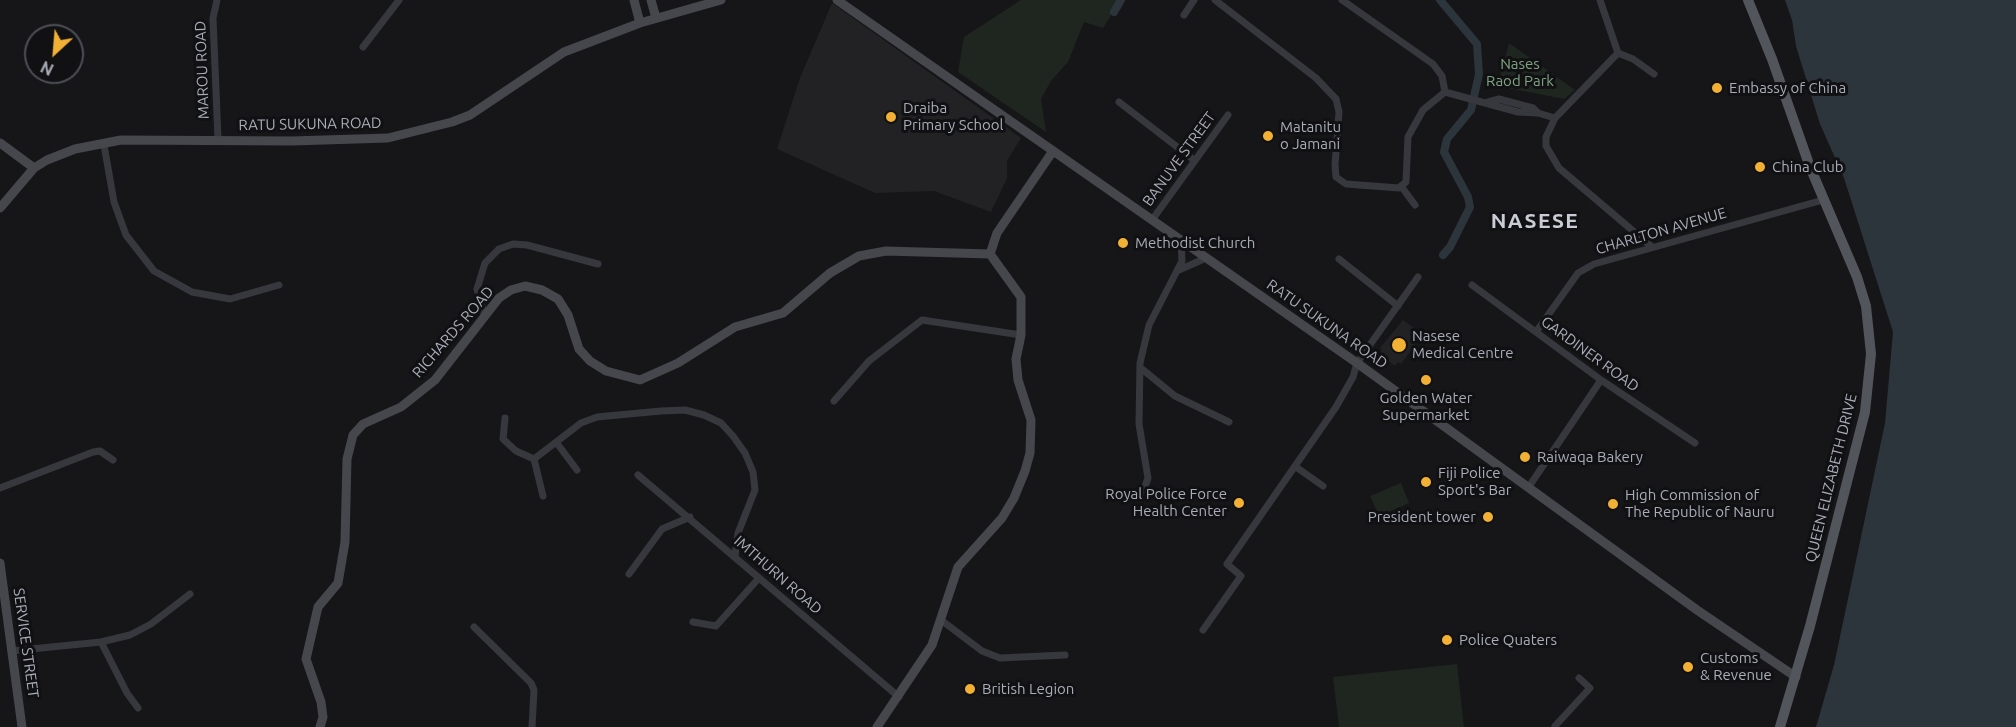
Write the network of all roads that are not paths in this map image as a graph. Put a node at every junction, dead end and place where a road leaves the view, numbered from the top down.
1 (217, 0) edge
2 (399, 0) edge
3 (634, 0) edge
4 (651, 0) edge
5 (721, 0) edge
6 (837, 0) edge
7 (1194, 0) edge
8 (1215, 0) edge
9 (1342, 0) edge
10 (1600, 0) edge
11 (1748, 0) edge
12 (1184, 15) dead end
13 (656, 18) junction
14 (640, 23) junction
15 (363, 47) dead end
16 (1618, 53) junction
17 (1654, 74) dead end
18 (1445, 92) junction
19 (1119, 102) dead end
20 (1228, 115) dead end
21 (1555, 118) junction
22 (218, 139) junction
23 (0, 143) edge
24 (104, 145) junction
25 (1053, 152) junction
26 (1194, 160) junction
27 (34, 168) junction
28 (1401, 186) junction
29 (1823, 200) junction
30 (1414, 205) dead end
31 (0, 208) edge
32 (1152, 220) junction
33 (1181, 240) junction
34 (1652, 247) junction
35 (990, 254) junction
36 (1206, 258) junction
37 (1339, 259) dead end
38 (598, 264) dead end
39 (1179, 270) junction
40 (1418, 277) dead end
41 (279, 285) dead end
42 (1472, 285) dead end
43 (1398, 306) junction
44 (485, 317) junction
45 (1536, 332) junction
46 (1021, 335) junction
47 (1357, 363) junction
48 (1142, 369) junction
49 (1600, 380) junction
50 (834, 401) dead end
51 (505, 418) dead end
52 (1229, 422) dead end
53 (556, 442) junction
54 (1695, 443) dead end
55 (534, 459) junction
56 (113, 460) dead end
57 (1296, 467) junction
58 (577, 470) dead end
59 (638, 475) dead end
60 (1323, 486) dead end
61 (0, 488) edge
62 (1528, 488) junction
63 (1142, 495) dead end
64 (543, 496) dead end
65 (690, 517) junction
66 (735, 556) junction
67 (0, 563) edge
68 (629, 574) dead end
69 (759, 578) junction
70 (190, 594) dead end
71 (941, 620) junction
72 (693, 622) dead end
73 (474, 627) dead end
74 (1203, 630) dead end
75 (101, 642) junction
76 (11, 651) junction
77 (1065, 655) dead end
78 (1796, 677) junction
79 (1579, 678) dead end
80 (899, 697) junction
81 (138, 708) dead end
82 (1555, 726) edge
83 (22, 727) edge
84 (320, 727) edge
85 (532, 727) edge
86 (877, 727) edge
87 (1780, 727) edge

1 - 22 street, MAROU ROAD
2 - 15 street
3 - 14 main road
4 - 13 main road
5 - 13 main road, RATU SUKUNA ROAD
6 - 25 main road, RATU SUKUNA ROAD
7 - 12 street
8 - 28 street
9 - 18 street
10 - 16 street
11 - 29 main road, QUEEN ELIZABETH DRIVE
13 - 14 main road, RATU SUKUNA ROAD
14 - 22 main road, RATU SUKUNA ROAD
16 - 17 street
16 - 21 street
18 - 21 street
18 - 28 street
19 - 26 street
20 - 26 street, BANUVE STREET
21 - 34 street
22 - 24 main road, RATU SUKUNA ROAD
23 - 27 main road
24 - 27 main road, RATU SUKUNA ROAD
24 - 41 street
25 - 32 main road, RATU SUKUNA ROAD
25 - 35 main road
26 - 32 street, BANUVE STREET
27 - 31 main road, RATU SUKUNA ROAD
28 - 30 street
29 - 34 street, CHARLTON AVENUE
29 - 78 main road, QUEEN ELIZABETH DRIVE
32 - 33 main road, RATU SUKUNA ROAD
33 - 36 main road, RATU SUKUNA ROAD
33 - 39 street
34 - 45 street, CHARLTON AVENUE
35 - 44 main road, RICHARDS ROAD
35 - 46 main road
36 - 39 street
36 - 47 main road, RATU SUKUNA ROAD
37 - 43 street
38 - 44 street
39 - 48 street
40 - 43 street
42 - 45 street, GARDINER ROAD
43 - 47 street
44 - 84 main road, RICHARDS ROAD
45 - 49 street, GARDINER ROAD
46 - 50 street
46 - 71 main road
47 - 57 street
47 - 62 main road, RATU SUKUNA ROAD
48 - 52 street
48 - 63 street
49 - 54 street, GARDINER ROAD
49 - 62 street
51 - 55 street
53 - 55 street
53 - 58 street
53 - 66 street
55 - 64 street
56 - 61 street
57 - 60 street
57 - 74 street
59 - 65 street, IMTHURN ROAD
62 - 78 main road, RATU SUKUNA ROAD
65 - 66 street, IMTHURN ROAD
65 - 68 street
66 - 69 street, IMTHURN ROAD
67 - 76 main road, SERVICE STREET
69 - 72 street
69 - 80 street, IMTHURN ROAD
70 - 75 street
71 - 77 street
71 - 80 main road
73 - 85 street
75 - 76 street
75 - 81 street
76 - 83 main road, SERVICE STREET
78 - 87 main road, QUEEN ELIZABETH DRIVE
79 - 82 street
80 - 86 main road

